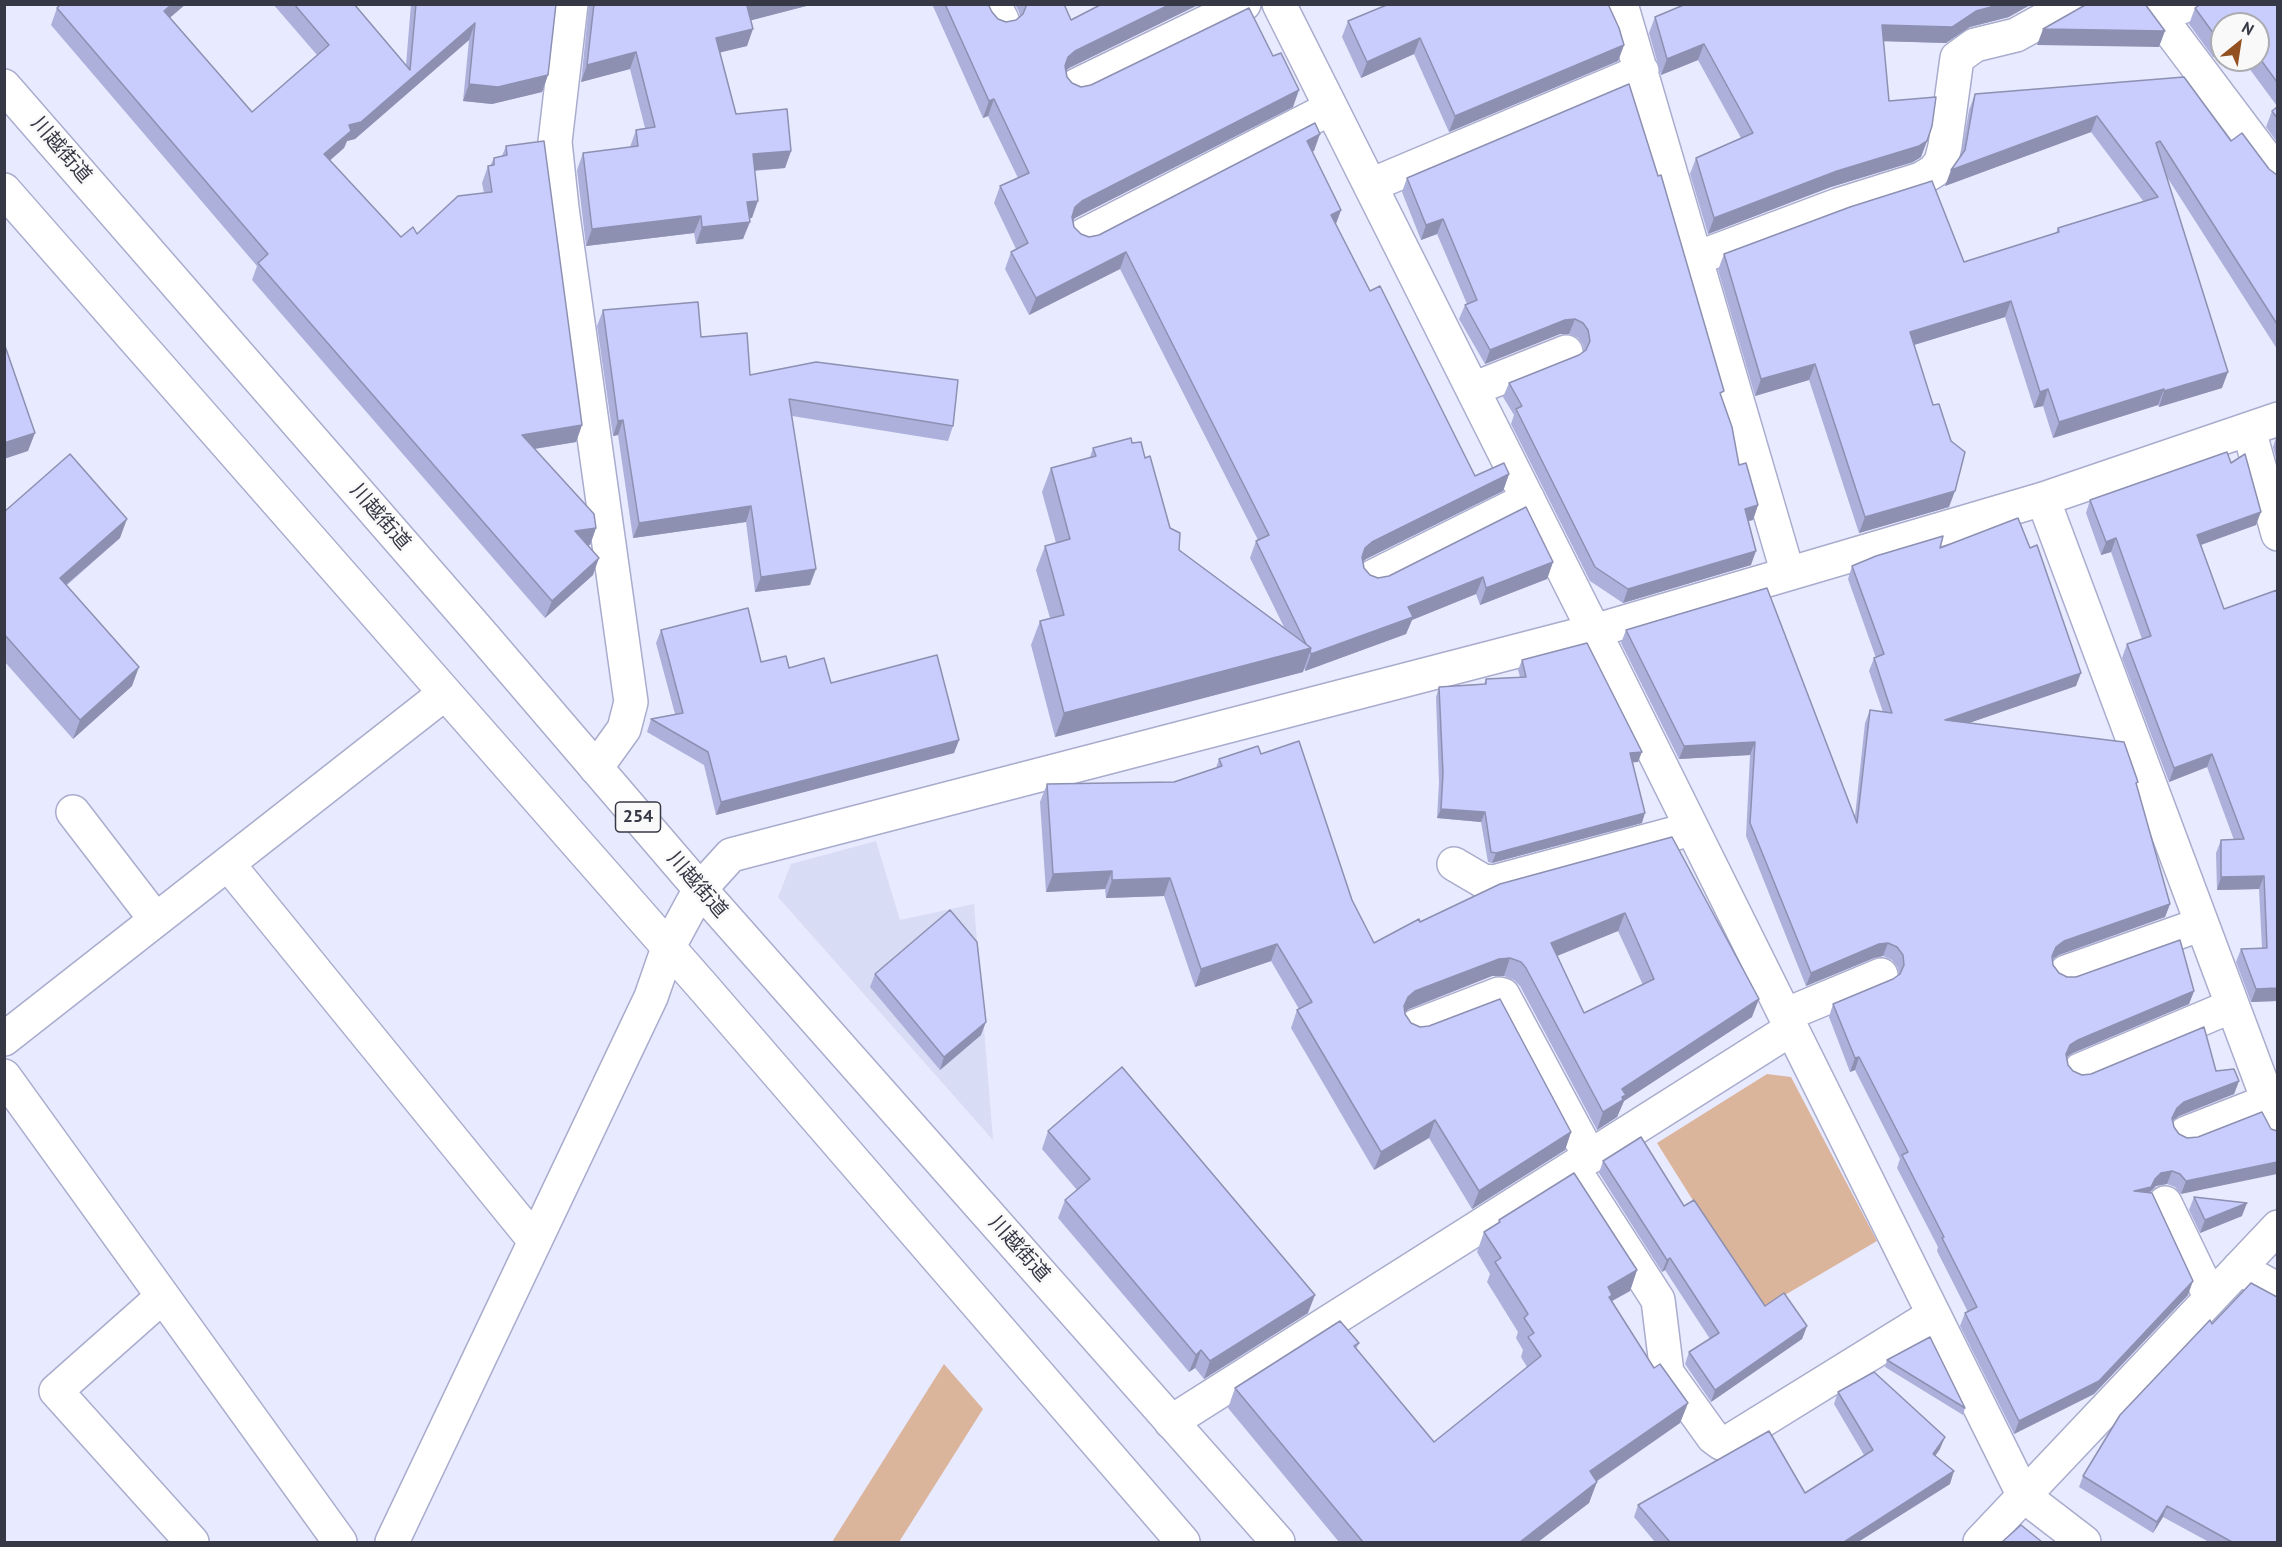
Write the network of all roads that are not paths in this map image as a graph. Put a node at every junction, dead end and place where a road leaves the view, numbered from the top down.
1 (571, 4) edge
2 (1244, 4) edge
3 (1279, 4) edge
4 (1621, 4) edge
5 (2072, 4) edge
6 (2189, 4) edge
7 (2154, 10) edge
8 (1642, 71) junction
9 (1077, 85) edge
10 (4, 86) edge
11 (1331, 108) junction
12 (2277, 174) edge
13 (1371, 185) junction
14 (4, 190) edge
15 (1084, 235) edge
16 (1697, 258) junction
17 (1566, 352) dead end
18 (1473, 389) junction
19 (2263, 425) edge
20 (1528, 499) junction
21 (2043, 499) junction
22 (2277, 534) edge
23 (1788, 574) junction
24 (1374, 576) edge
25 (1594, 631) junction
26 (444, 694) junction
27 (596, 768) junction
28 (73, 812) dead end
29 (1691, 828) junction
30 (228, 864) junction
31 (1454, 864) dead end
32 (700, 889) junction
33 (156, 920) junction
34 (2202, 924) junction
35 (668, 948) junction
36 (2066, 972) dead end
37 (1881, 975) dead end
38 (2232, 1006) junction
39 (1788, 1022) junction
40 (1416, 1026) edge
41 (4, 1039) edge
42 (2080, 1070) dead end
43 (4, 1076) edge
44 (2272, 1114) edge
45 (2186, 1133) dead end
46 (1581, 1162) junction
47 (2165, 1203) dead end
48 (2277, 1227) edge
49 (535, 1241) junction
50 (2239, 1268) junction
51 (2277, 1290) edge
52 (2212, 1296) junction
53 (162, 1297) junction
54 (1934, 1315) junction
55 (1171, 1422) junction
56 (2024, 1496) junction
57 (192, 1542) edge
58 (340, 1542) edge
59 (392, 1542) edge
60 (1183, 1542) edge
61 (1278, 1542) edge
62 (1980, 1542) edge
63 (2084, 1542) edge

1 - 27 main road
2 - 9 main road
3 - 11 main road
4 - 8 main road
5 - 16 main road
6 - 7 main road
7 - 12 main road
8 - 13 main road
8 - 16 main road
10 - 27 main road, 川越街道 / 254
11 - 13 main road
11 - 15 main road
13 - 18 main road
14 - 26 main road
16 - 23 main road
17 - 18 main road
18 - 20 main road
19 - 21 main road
19 - 22 main road
20 - 24 main road
20 - 25 main road
21 - 23 main road
21 - 34 main road
23 - 25 main road
25 - 29 main road
25 - 32 main road
26 - 30 main road
26 - 35 main road
27 - 32 main road, 川越街道 / 254
28 - 33 main road
29 - 31 main road
29 - 39 main road
30 - 33 main road
30 - 49 main road
32 - 35 main road
32 - 55 main road, 川越街道 / 254
33 - 41 main road
34 - 36 main road
34 - 38 main road
35 - 49 main road
35 - 60 main road
37 - 39 main road
38 - 42 main road
38 - 44 main road
39 - 46 main road
39 - 54 main road
40 - 46 main road
43 - 53 main road
44 - 45 main road
46 - 54 main road
46 - 55 main road
47 - 52 main road
48 - 50 main road
49 - 59 main road
50 - 51 main road
50 - 52 main road
52 - 56 main road
53 - 57 main road
53 - 58 main road
54 - 56 main road
55 - 61 main road, 川越街道 / 254
56 - 62 main road
56 - 63 main road

